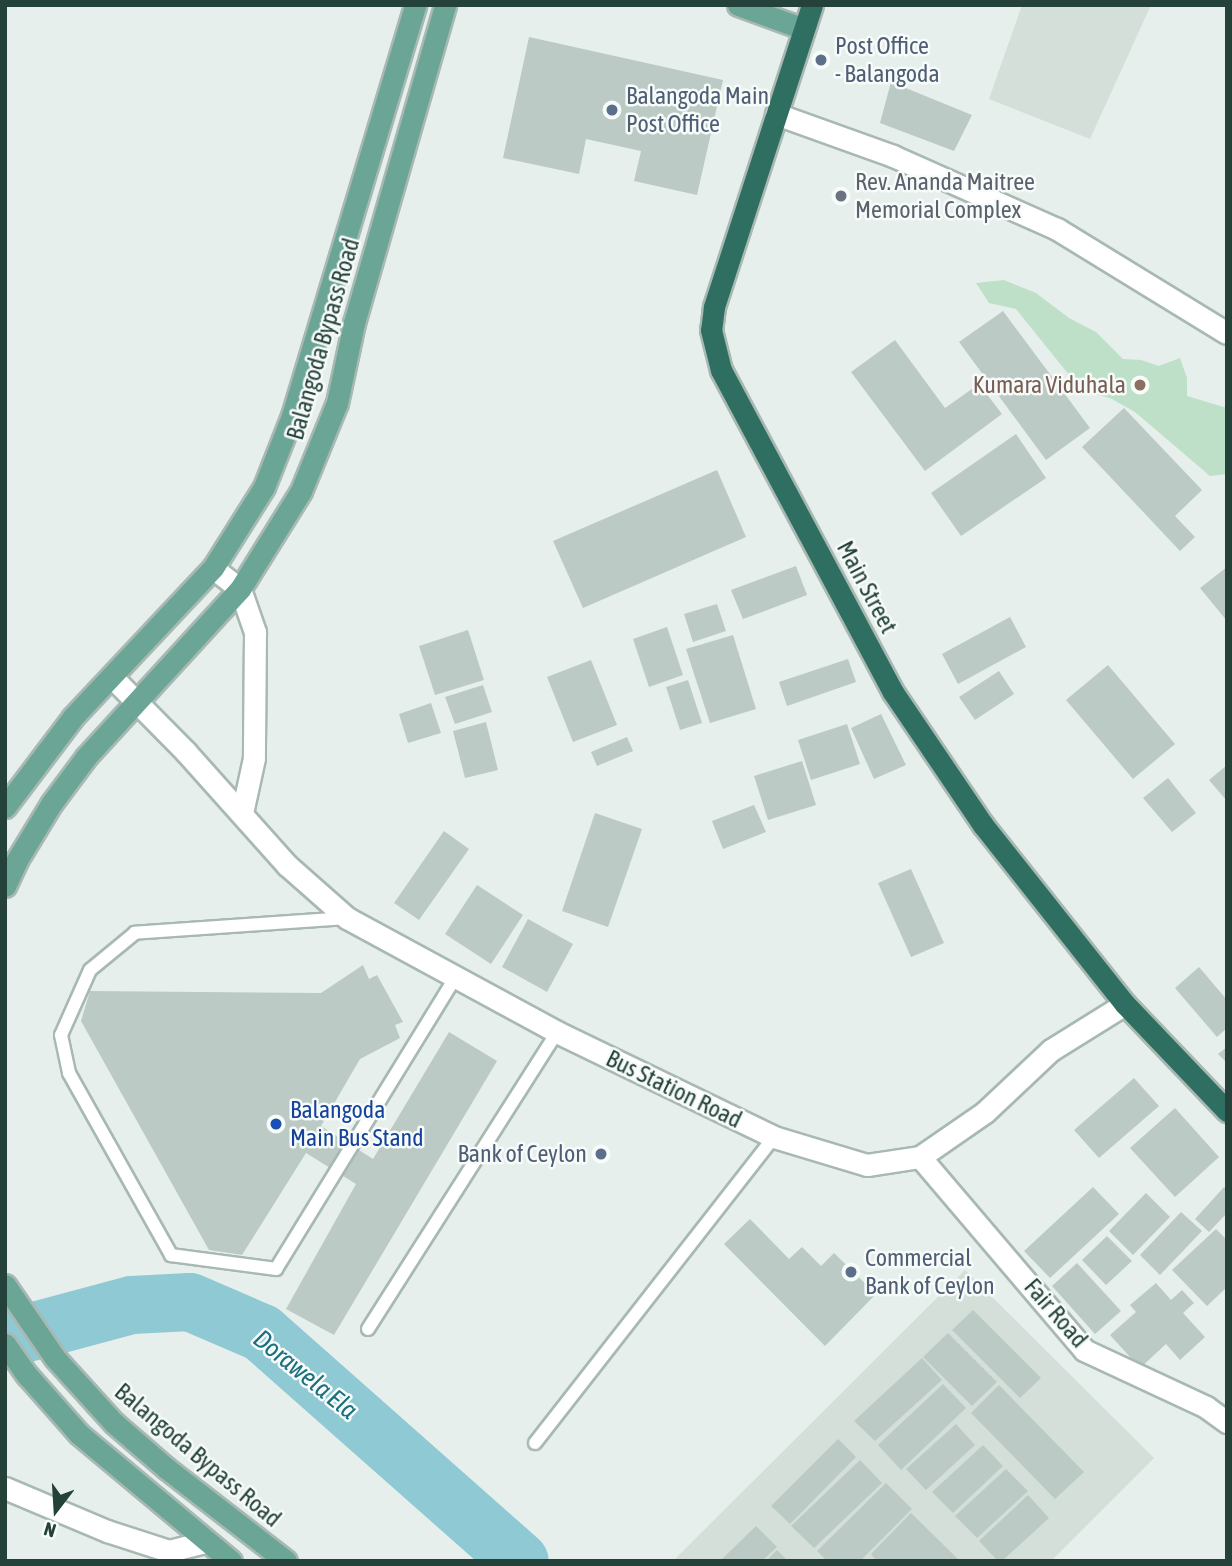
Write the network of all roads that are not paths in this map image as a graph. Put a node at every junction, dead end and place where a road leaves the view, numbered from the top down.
1 (415, 5) edge
2 (445, 5) edge
3 (738, 5) edge
4 (812, 5) edge
5 (804, 29) junction
6 (776, 114) junction
7 (1227, 333) edge
8 (213, 568) junction
9 (240, 589) junction
10 (111, 677) junction
11 (137, 703) junction
12 (5, 807) edge
13 (242, 813) junction
14 (5, 886) edge
15 (347, 918) junction
16 (455, 978) junction
17 (1125, 1004) junction
18 (557, 1032) junction
19 (1227, 1111) edge
20 (774, 1137) junction
21 (920, 1157) junction
22 (5, 1285) edge
23 (368, 1329) dead end
24 (5, 1344) edge
25 (1227, 1422) edge
26 (535, 1443) dead end
27 (5, 1488) edge
28 (205, 1542) junction
29 (169, 1551) junction
30 (146, 1561) edge
31 (230, 1561) edge
32 (286, 1561) edge

1 - 8 main road, Balangoda Bypass Road
2 - 9 main road, Balangoda Bypass Road
3 - 5 main road
4 - 5 highway, Main Street
5 - 6 highway, Main Street
6 - 7 street
6 - 17 highway, Main Street
8 - 9 street
8 - 10 main road, Balangoda Bypass Road
9 - 11 main road, Balangoda Bypass Road
9 - 13 street
10 - 11 street, Bus Station Road
10 - 12 main road, Balangoda Bypass Road
11 - 13 street, Bus Station Road
11 - 14 main road, Balangoda Bypass Road
13 - 15 street, Bus Station Road
15 - 16 street, Bus Station Road
15 - 16 lane
16 - 18 street, Bus Station Road
17 - 19 highway, Main Street
17 - 21 street, Bus Station Road
18 - 20 street, Bus Station Road
18 - 23 lane
20 - 21 street, Bus Station Road
20 - 26 lane
21 - 25 street, Fair Road
22 - 32 main road, Balangoda Bypass Road
24 - 28 main road
27 - 29 street
28 - 29 street
28 - 31 main road
29 - 30 street

